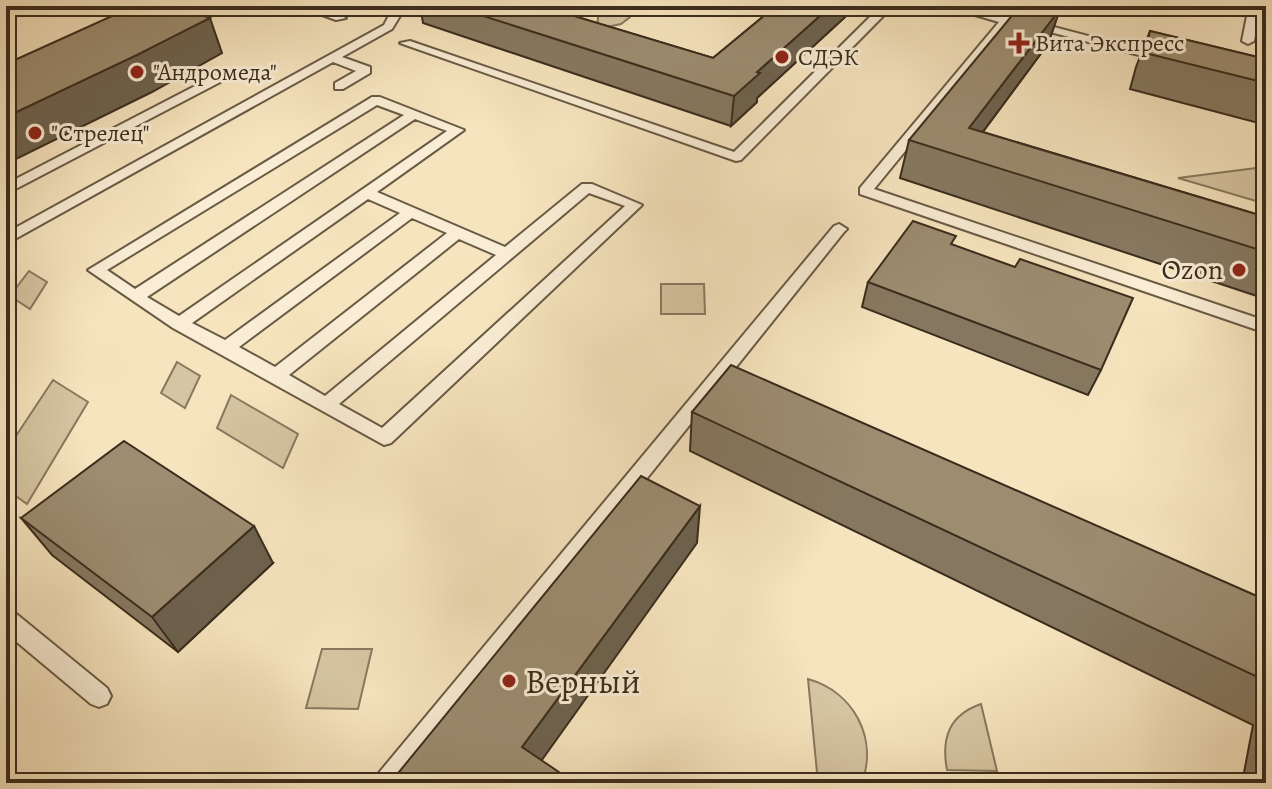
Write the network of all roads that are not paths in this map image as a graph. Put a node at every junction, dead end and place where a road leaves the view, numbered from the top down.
1 (304, 6) edge
2 (400, 6) edge
3 (887, 6) edge
4 (950, 6) edge
5 (1255, 6) edge
6 (340, 18) dead end
7 (1006, 20) junction
8 (1248, 41) dead end
9 (406, 43) dead end
10 (332, 58) junction
11 (1175, 60) edge
12 (222, 76) dead end
13 (364, 95) junction
14 (414, 114) junction
15 (6, 190) edge
16 (367, 193) junction
17 (411, 212) junction
18 (839, 229) dead end
19 (457, 233) junction
20 (6, 239) edge
21 (507, 254) junction
22 (135, 297) junction
23 (179, 324) junction
24 (1266, 327) edge
25 (226, 348) junction
26 (276, 376) junction
27 (326, 405) junction
28 (6, 619) edge
29 (99, 696) dead end
30 (387, 783) edge

1 - 6 lane
2 - 10 lane
3 - 9 lane
4 - 7 lane
5 - 8 lane
7 - 11 lane
7 - 24 lane
10 - 13 lane
10 - 20 lane
12 - 15 lane
13 - 14 lane
13 - 22 lane
14 - 16 lane
14 - 22 lane
16 - 17 lane
16 - 23 lane
17 - 19 lane
17 - 25 lane
18 - 30 lane
19 - 21 lane
19 - 26 lane
21 - 27 lane
21 - 27 lane
22 - 23 lane
23 - 25 lane
25 - 26 lane
26 - 27 lane
28 - 29 lane

